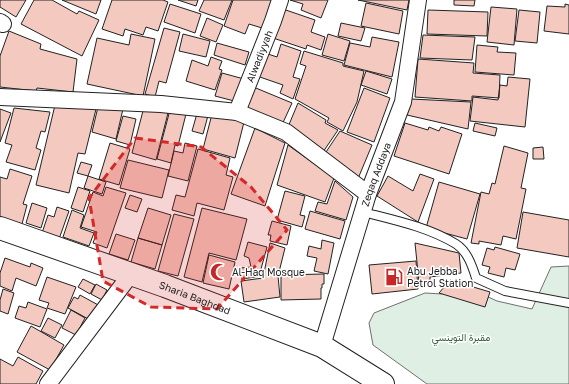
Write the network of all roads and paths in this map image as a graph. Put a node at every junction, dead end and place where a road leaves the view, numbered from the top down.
1 (280, 0) edge
2 (418, 0) edge
3 (0, 97) edge
4 (237, 112) junction
5 (368, 194) junction
6 (363, 212) junction
7 (0, 228) edge
8 (131, 274) junction
9 (569, 303) edge
10 (322, 346) junction
11 (48, 384) edge
12 (383, 384) edge

1 - 4 street, Alwadiyyah
2 - 5 street, Zeqaq Addaya
3 - 4 street
4 - 5 street
5 - 6 street, Zeqaq Addaya
6 - 9 lane
6 - 10 street, Zeqaq Addaya
7 - 8 main road, Sharia Baghdad
8 - 10 main road, Sharia Baghdad
8 - 11 street
10 - 12 main road, Sharia Baghdad

